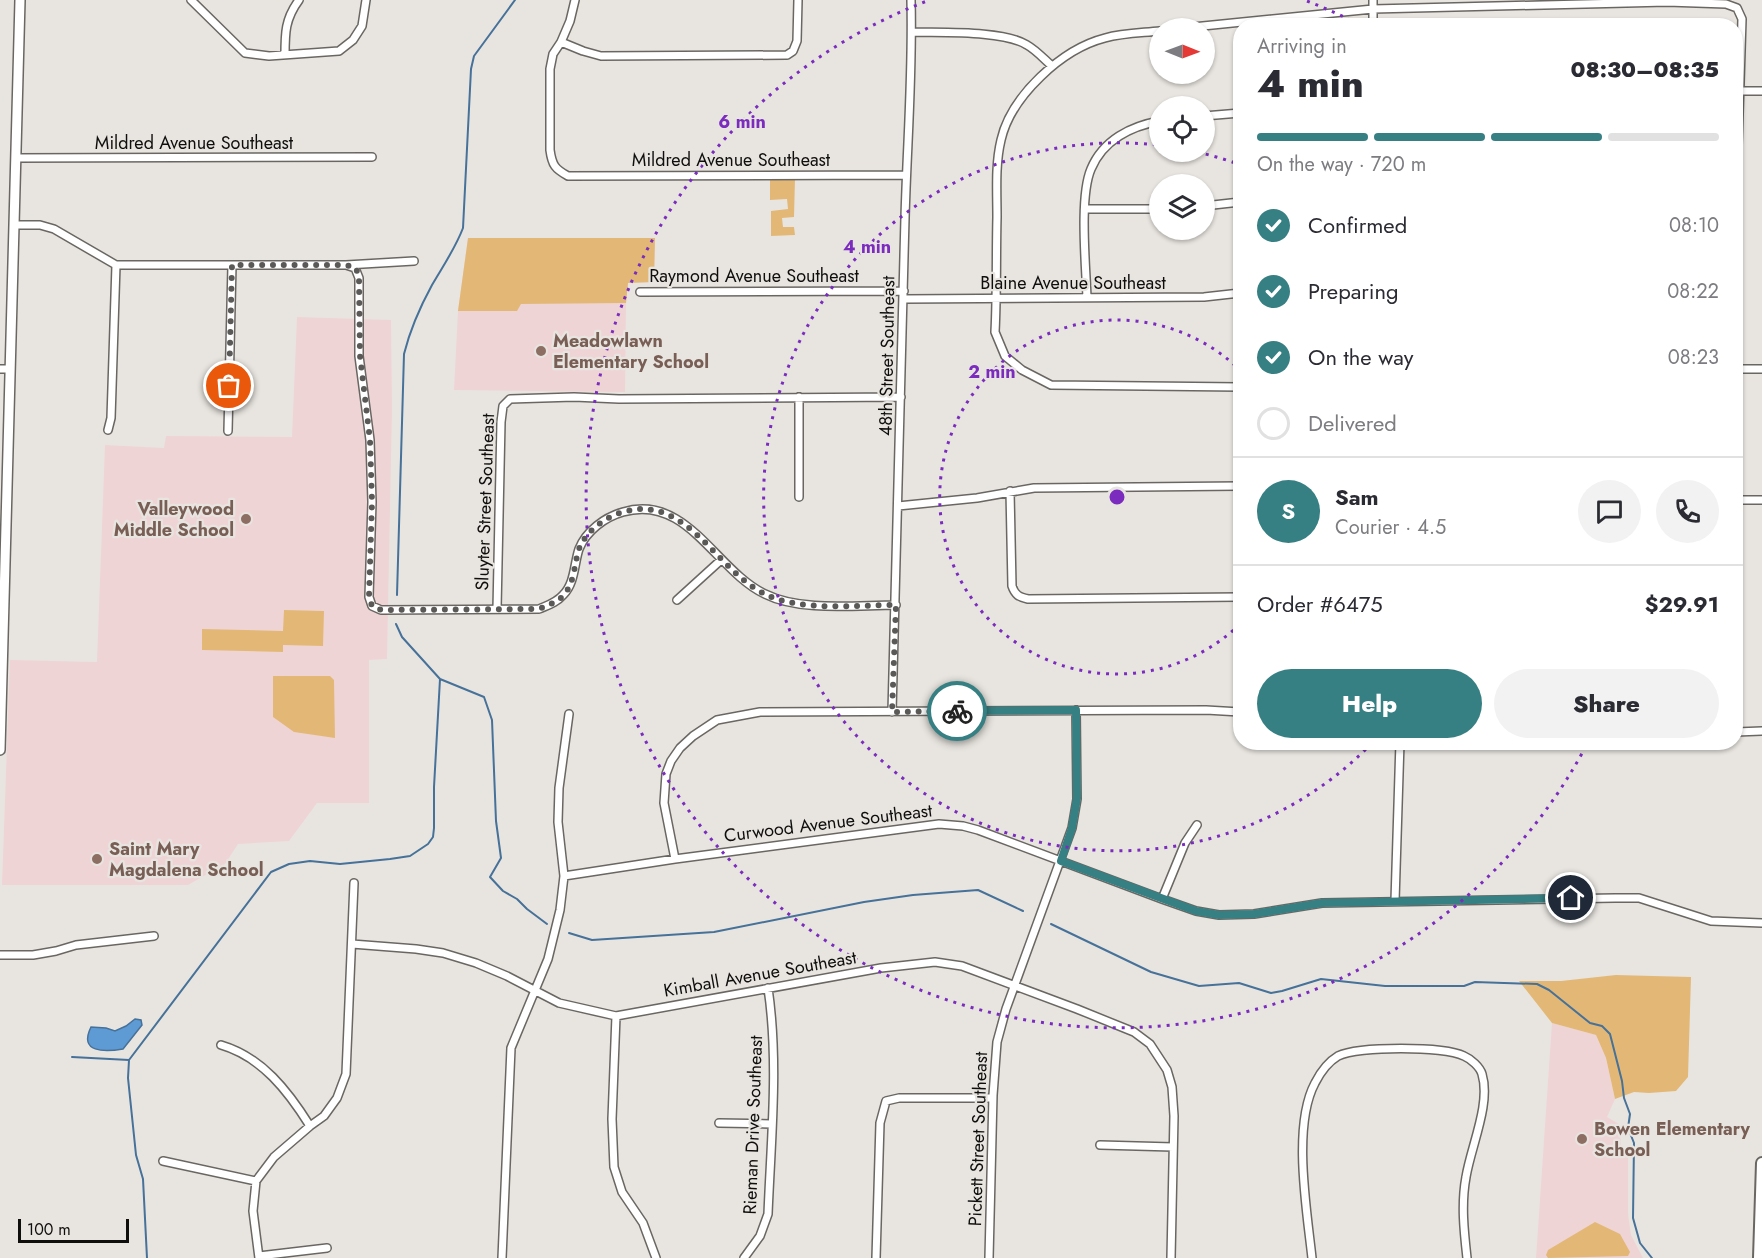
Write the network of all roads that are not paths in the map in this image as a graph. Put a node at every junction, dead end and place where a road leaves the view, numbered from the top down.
1 (20, 0) edge
2 (191, 0) edge
3 (299, 0) edge
4 (366, 0) edge
5 (575, 0) edge
6 (798, 0) edge
7 (911, 0) edge
8 (1373, 0) edge
9 (1373, 9) junction
10 (1283, 18) edge
11 (1373, 18) edge
12 (1742, 18) edge
13 (1233, 23) edge
14 (1215, 25) edge
15 (912, 32) junction
16 (1149, 32) edge
17 (561, 42) junction
18 (285, 55) junction
19 (1052, 66) junction
20 (1743, 91) edge
21 (1762, 91) edge
22 (1233, 114) edge
23 (1215, 115) edge
24 (1149, 123) edge
25 (372, 157) dead end
26 (16, 158) junction
27 (906, 175) junction
28 (1233, 203) edge
29 (1215, 205) edge
30 (1085, 209) junction
31 (1149, 209) edge
32 (14, 225) junction
33 (414, 261) dead end
34 (116, 265) junction
35 (232, 265) junction
36 (346, 265) junction
37 (640, 292) dead end
38 (1233, 294) edge
39 (904, 295) junction
40 (1087, 298) junction
41 (996, 299) junction
42 (5, 369) edge
43 (1743, 369) edge
44 (1762, 369) edge
45 (1233, 387) edge
46 (799, 397) junction
47 (901, 397) junction
48 (108, 430) dead end
49 (228, 431) dead end
50 (1233, 486) edge
51 (1010, 491) junction
52 (799, 497) dead end
53 (1743, 500) edge
54 (1762, 500) edge
55 (898, 506) junction
56 (721, 560) junction
57 (1233, 597) edge
58 (678, 600) dead end
59 (896, 605) junction
60 (497, 609) junction
61 (1, 676) edge
62 (1076, 710) junction
63 (1233, 711) edge
64 (892, 712) junction
65 (569, 714) dead end
66 (1762, 731) edge
67 (1743, 732) edge
68 (0, 750) edge
69 (1400, 750) edge
70 (1197, 825) dead end
71 (675, 859) junction
72 (1061, 861) junction
73 (564, 876) junction
74 (354, 883) dead end
75 (1162, 899) junction
76 (1395, 901) junction
77 (1762, 924) edge
78 (154, 936) dead end
79 (352, 944) junction
80 (0, 955) edge
81 (1014, 986) junction
82 (768, 988) junction
83 (533, 991) junction
84 (616, 1016) junction
85 (221, 1045) dead end
86 (993, 1098) junction
87 (719, 1123) dead end
88 (771, 1124) junction
89 (310, 1126) junction
90 (1100, 1145) dead end
91 (1173, 1147) junction
92 (163, 1161) dead end
93 (1762, 1163) edge
94 (256, 1182) junction
95 (1761, 1223) edge
96 (327, 1248) dead end
97 (1760, 1252) edge
98 (259, 1257) edge
99 (502, 1258) edge
100 (656, 1258) edge
101 (744, 1258) edge
102 (876, 1258) edge
103 (989, 1258) edge
104 (1171, 1258) edge
105 (1312, 1258) edge
106 (1467, 1258) edge

1 - 26 main road
2 - 18 street
3 - 18 street
4 - 18 street
5 - 17 street
6 - 17 street
7 - 15 street, 48th Street Southeast
8 - 9 street
9 - 10 street
9 - 11 street
9 - 12 street
13 - 14 street
15 - 19 street
15 - 27 street, 48th Street Southeast
16 - 19 street
17 - 27 street, Mildred Avenue Southeast
19 - 41 street
20 - 21 street
22 - 23 street
24 - 30 street
25 - 26 street, Mildred Avenue Southeast
26 - 32 main road
27 - 39 street, 48th Street Southeast
28 - 29 street
30 - 31 street
30 - 40 street
32 - 34 street
32 - 42 main road
33 - 36 street
34 - 35 street
34 - 48 street
35 - 36 street
35 - 49 street
36 - 60 street
37 - 39 street, Raymond Avenue Southeast
38 - 40 street, Blaine Avenue Southeast
39 - 41 street, Blaine Avenue Southeast
39 - 47 street, 48th Street Southeast
40 - 41 street, Blaine Avenue Southeast
41 - 45 street
42 - 61 main road
43 - 44 street
46 - 47 street
46 - 52 street
46 - 60 street, Sluyter Street Southeast
47 - 55 street, 48th Street Southeast
50 - 51 street
51 - 55 street
51 - 57 street
53 - 54 street
55 - 59 street, 48th Street Southeast
56 - 58 street
56 - 59 street
56 - 60 street
59 - 64 street, 48th Street Southeast
61 - 68 main road
62 - 63 street
62 - 64 street
62 - 72 street, Pickett Street Southeast
64 - 71 street
65 - 73 street
66 - 67 street
69 - 76 street
70 - 75 street
71 - 72 street, Curwood Avenue Southeast
71 - 73 street, Curwood Avenue Southeast
72 - 75 street, Curwood Avenue Southeast
72 - 81 street, Pickett Street Southeast
73 - 83 street
74 - 79 street
75 - 76 street, Curwood Avenue Southeast
76 - 77 street, Curwood Avenue Southeast
78 - 80 street
79 - 83 street, Kimball Avenue Southeast
79 - 89 street
81 - 82 street, Kimball Avenue Southeast
81 - 86 street, Pickett Street Southeast
81 - 91 street, Kimball Avenue Southeast
82 - 84 street, Kimball Avenue Southeast
82 - 88 street, Rieman Drive Southeast
83 - 84 street, Kimball Avenue Southeast
83 - 99 street
84 - 100 street
85 - 89 street
86 - 102 street
86 - 103 street, Pickett Street Southeast
87 - 88 street
88 - 101 street, Rieman Drive Southeast
89 - 94 street
90 - 91 street
91 - 104 street
92 - 94 street
93 - 95 main road
94 - 98 street
95 - 97 main road
96 - 98 street
105 - 106 street

